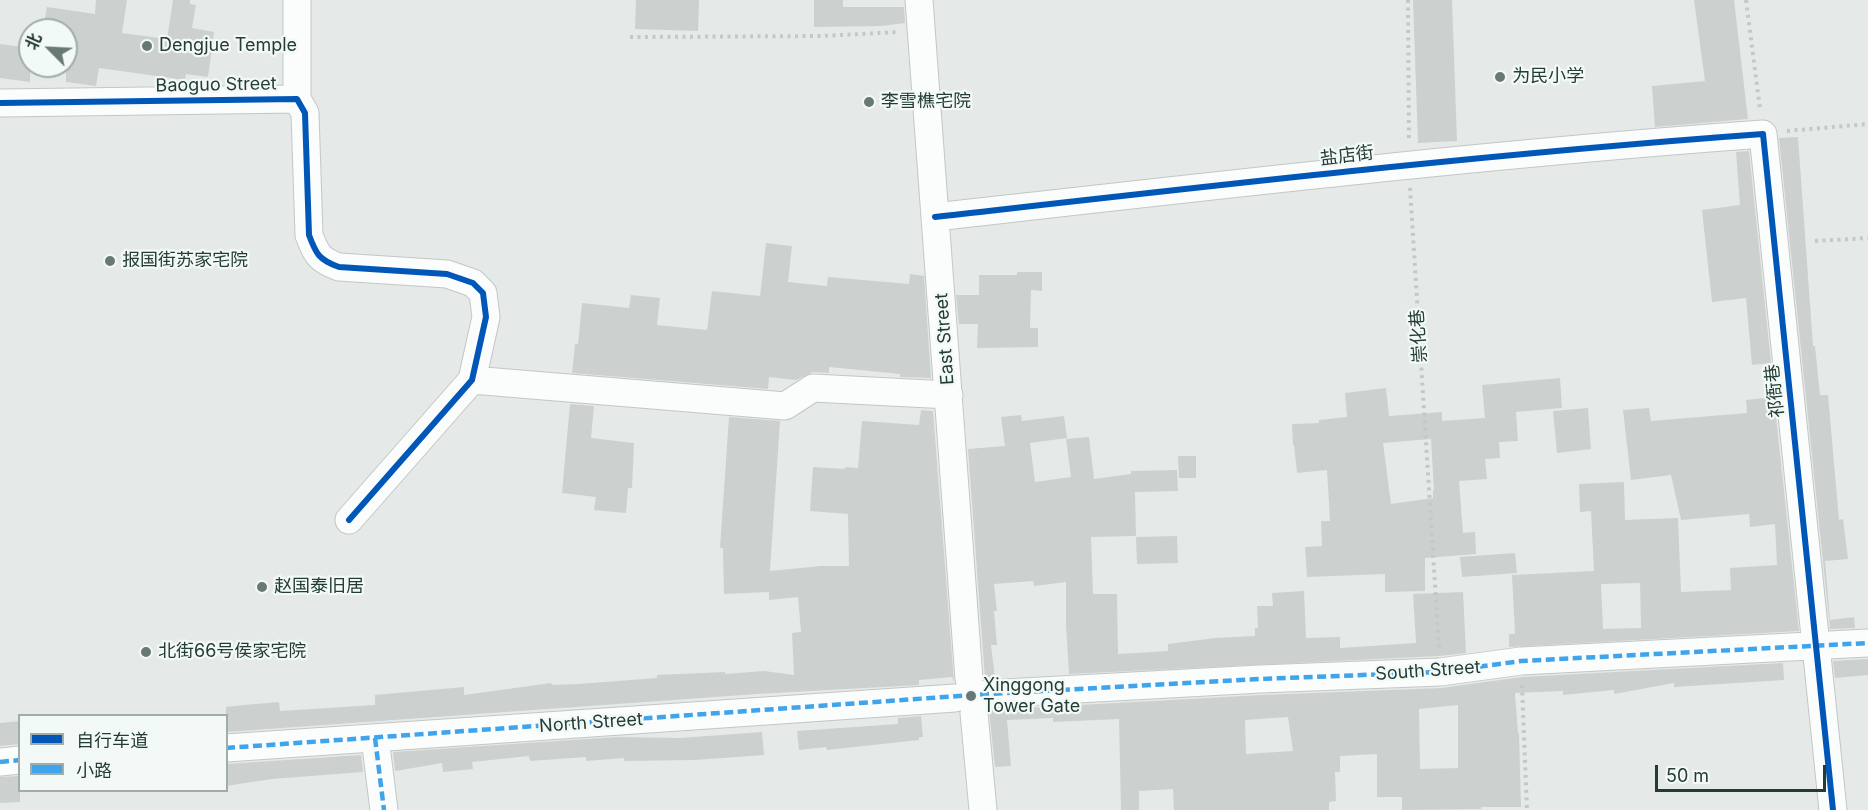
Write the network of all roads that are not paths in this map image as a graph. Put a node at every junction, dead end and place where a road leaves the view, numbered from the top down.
1 (297, 0) edge
2 (919, 0) edge
3 (297, 99) junction
4 (0, 103) edge
5 (1763, 134) joint
6 (935, 217) junction
7 (472, 380) junction
8 (949, 395) junction
9 (349, 520) dead end
10 (1868, 643) edge
11 (1817, 645) junction
12 (971, 696) junction
13 (375, 738) junction
14 (228, 748) edge
15 (18, 760) edge
16 (0, 762) edge
17 (384, 810) edge
18 (983, 810) edge
19 (1833, 810) edge

1 - 3 street
2 - 6 street, East Street
3 - 4 street, Baoguo Street
3 - 7 street, Baoguo Street
5 - 6 street, 盐店街
5 - 11 street, 祁衙巷
6 - 8 street, East Street
7 - 8 street
7 - 9 street
8 - 12 street, East Street
10 - 11 street, South Street
11 - 12 street, South Street
11 - 19 street, 祁衙巷
12 - 13 street, North Street
12 - 18 street, East Street
13 - 14 street, North Street
13 - 17 street
15 - 16 street

